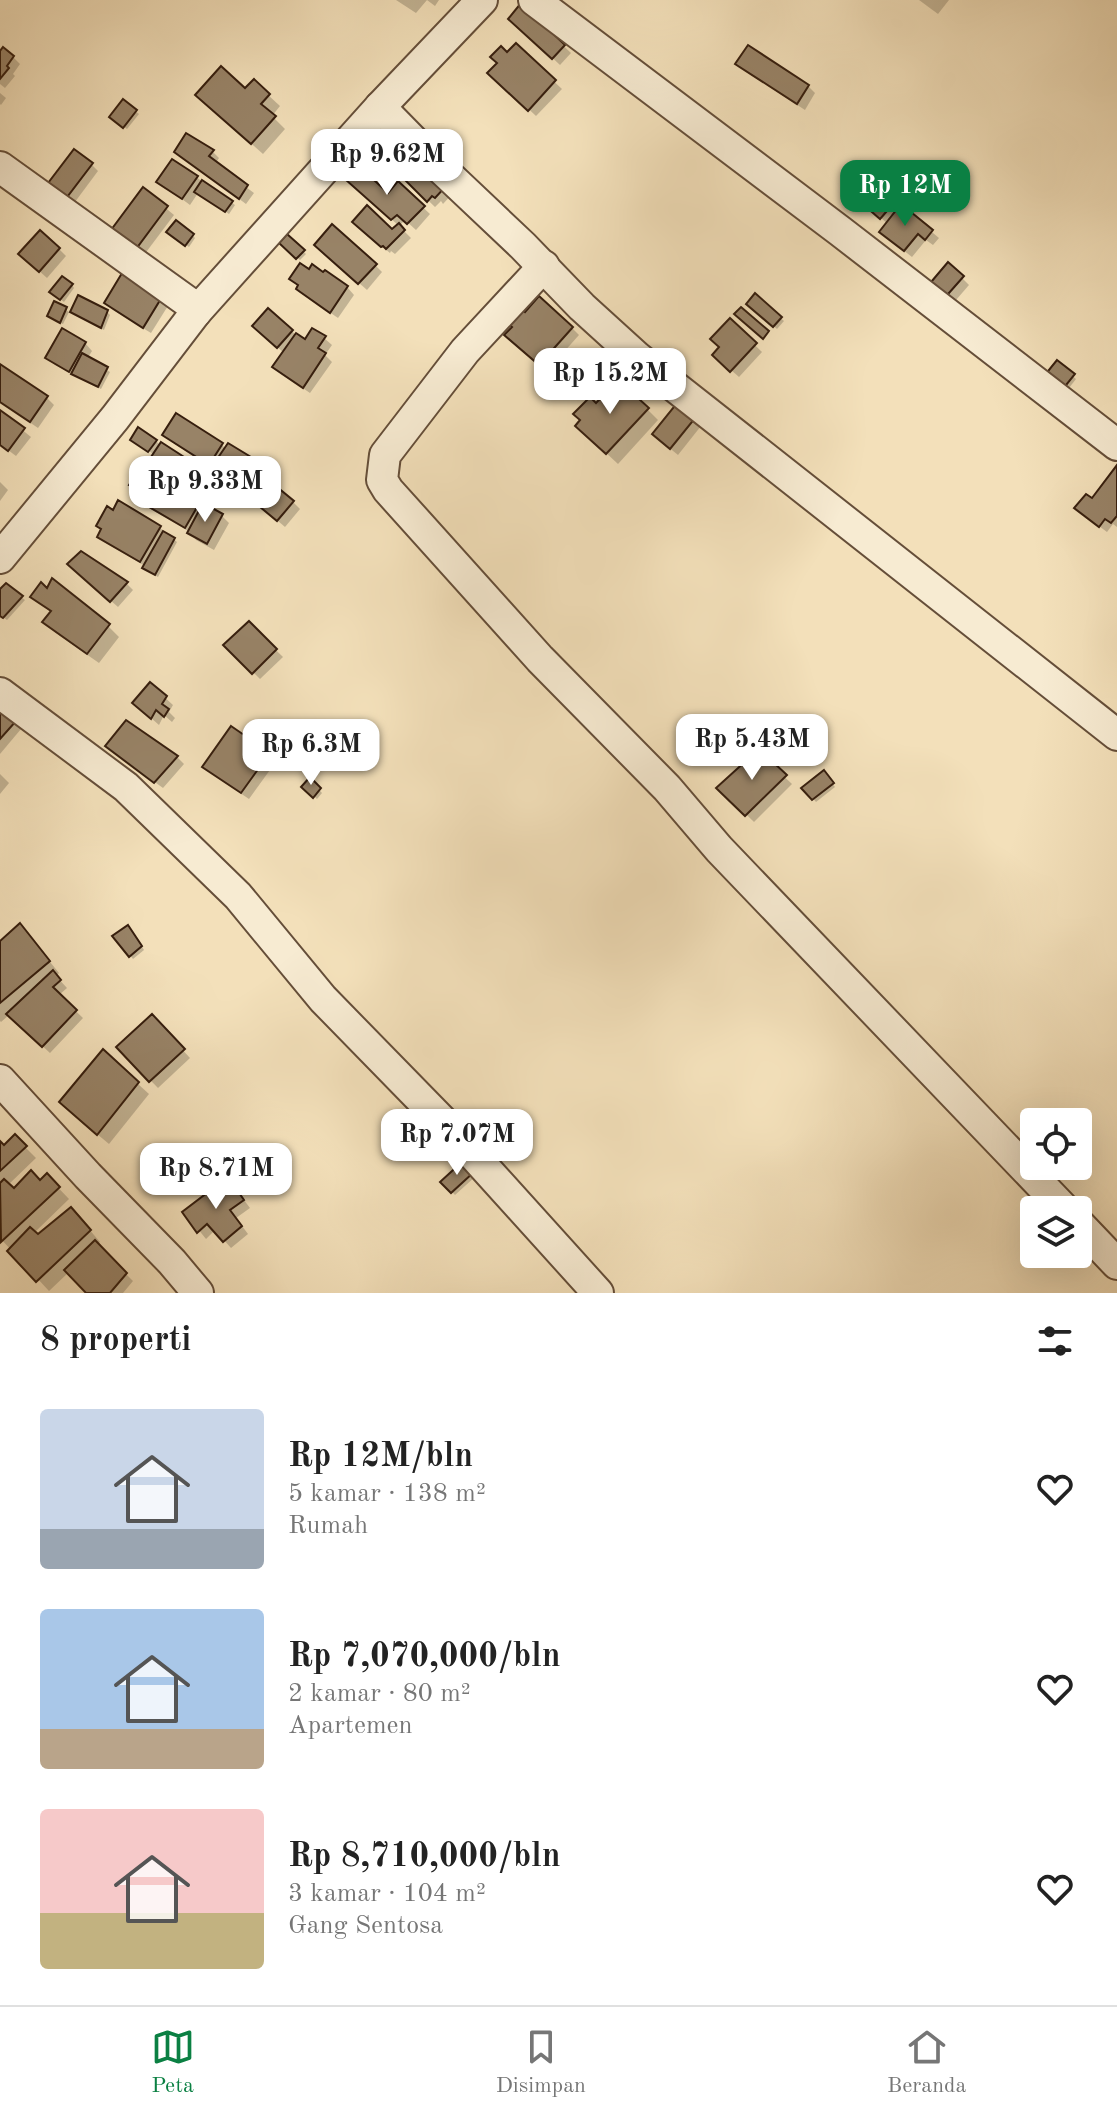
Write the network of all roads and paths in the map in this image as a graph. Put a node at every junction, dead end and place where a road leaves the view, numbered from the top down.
1 (482, 0) edge
2 (534, 0) edge
3 (380, 107) junction
4 (0, 167) edge
5 (544, 266) junction
6 (196, 312) junction
7 (1117, 445) edge
8 (0, 558) edge
9 (0, 693) edge
10 (1117, 735) edge
11 (0, 1080) edge
12 (1052, 1196) edge
13 (1092, 1238) edge
14 (1117, 1264) edge
15 (198, 1293) edge
16 (598, 1293) edge

1 - 3 street
2 - 7 street
3 - 5 street
3 - 6 street
4 - 6 street
5 - 10 street
5 - 12 street
6 - 8 street
9 - 16 street
11 - 15 street
13 - 14 street

